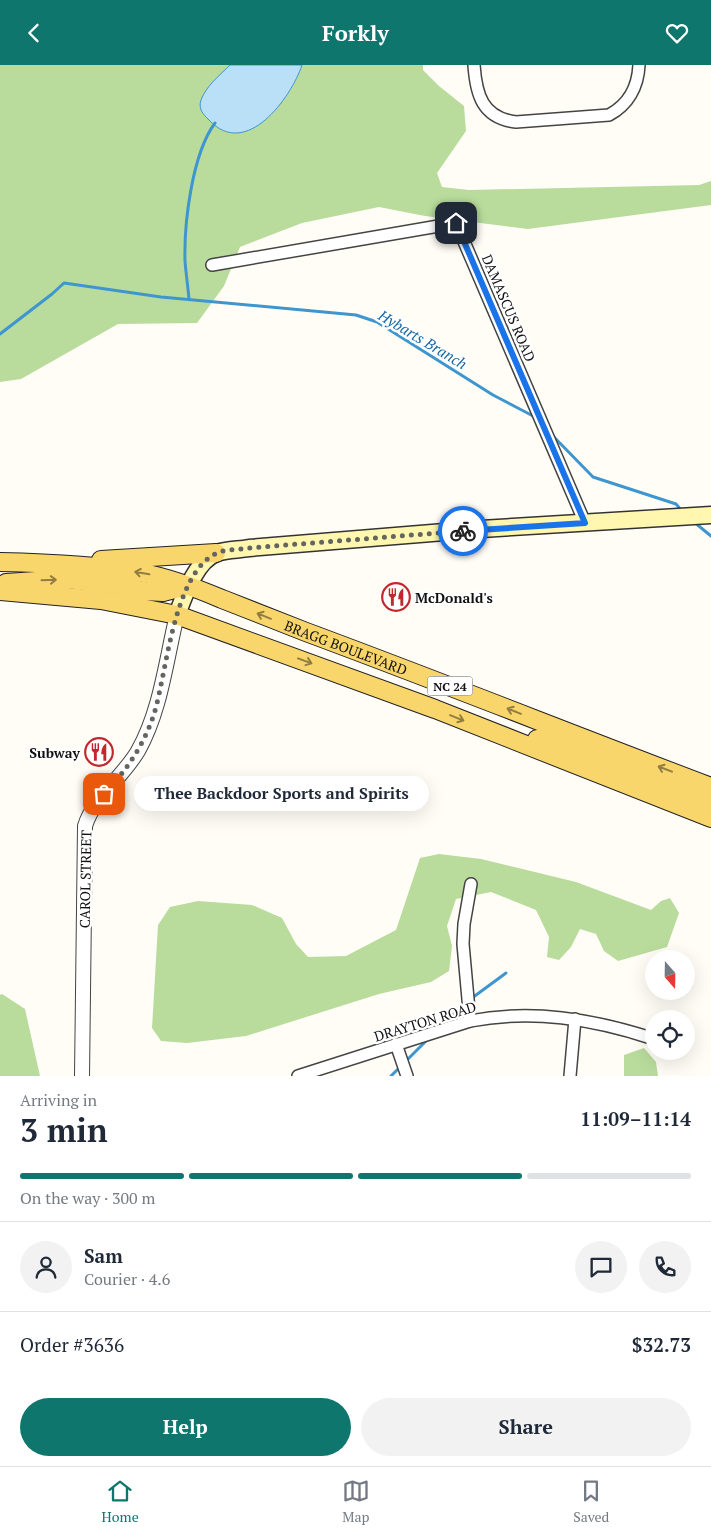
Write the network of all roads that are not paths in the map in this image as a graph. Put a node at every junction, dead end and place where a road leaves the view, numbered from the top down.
1 (474, 65) edge
2 (639, 65) edge
3 (212, 265) dead end
4 (711, 515) edge
5 (585, 523) junction
6 (216, 553) junction
7 (0, 562) edge
8 (50, 563) junction
9 (0, 584) edge
10 (189, 585) junction
11 (0, 591) edge
12 (177, 615) junction
13 (517, 742) junction
14 (711, 787) edge
15 (711, 804) edge
16 (711, 818) edge
17 (471, 885) dead end
18 (575, 1019) junction
19 (470, 1021) junction
20 (645, 1036) edge
21 (396, 1044) junction
22 (82, 1076) edge
23 (298, 1076) edge
24 (407, 1076) edge
25 (570, 1076) edge

1 - 2 street
3 - 5 street, DAMASCUS ROAD
4 - 5 main road
5 - 6 main road
6 - 8 main road
6 - 10 main road
7 - 8 main road, BRAGG BOULEVARD / NC 24
10 -> 8 main road, BRAGG BOULEVARD / NC 24
9 -> 10 main road
10 - 12 main road
14 -> 10 main road, BRAGG BOULEVARD / NC 24
11 - 12 main road, BRAGG BOULEVARD / NC 24
12 -> 13 main road, BRAGG BOULEVARD / NC 24
12 - 22 street, CAROL STREET
13 - 15 main road
13 - 16 main road, BRAGG BOULEVARD / NC 24
17 - 19 street
18 - 19 street, DRAYTON ROAD
18 - 20 street, DRAYTON ROAD
18 - 25 street
19 - 21 street, DRAYTON ROAD
21 - 23 street, DRAYTON ROAD
21 - 24 street

